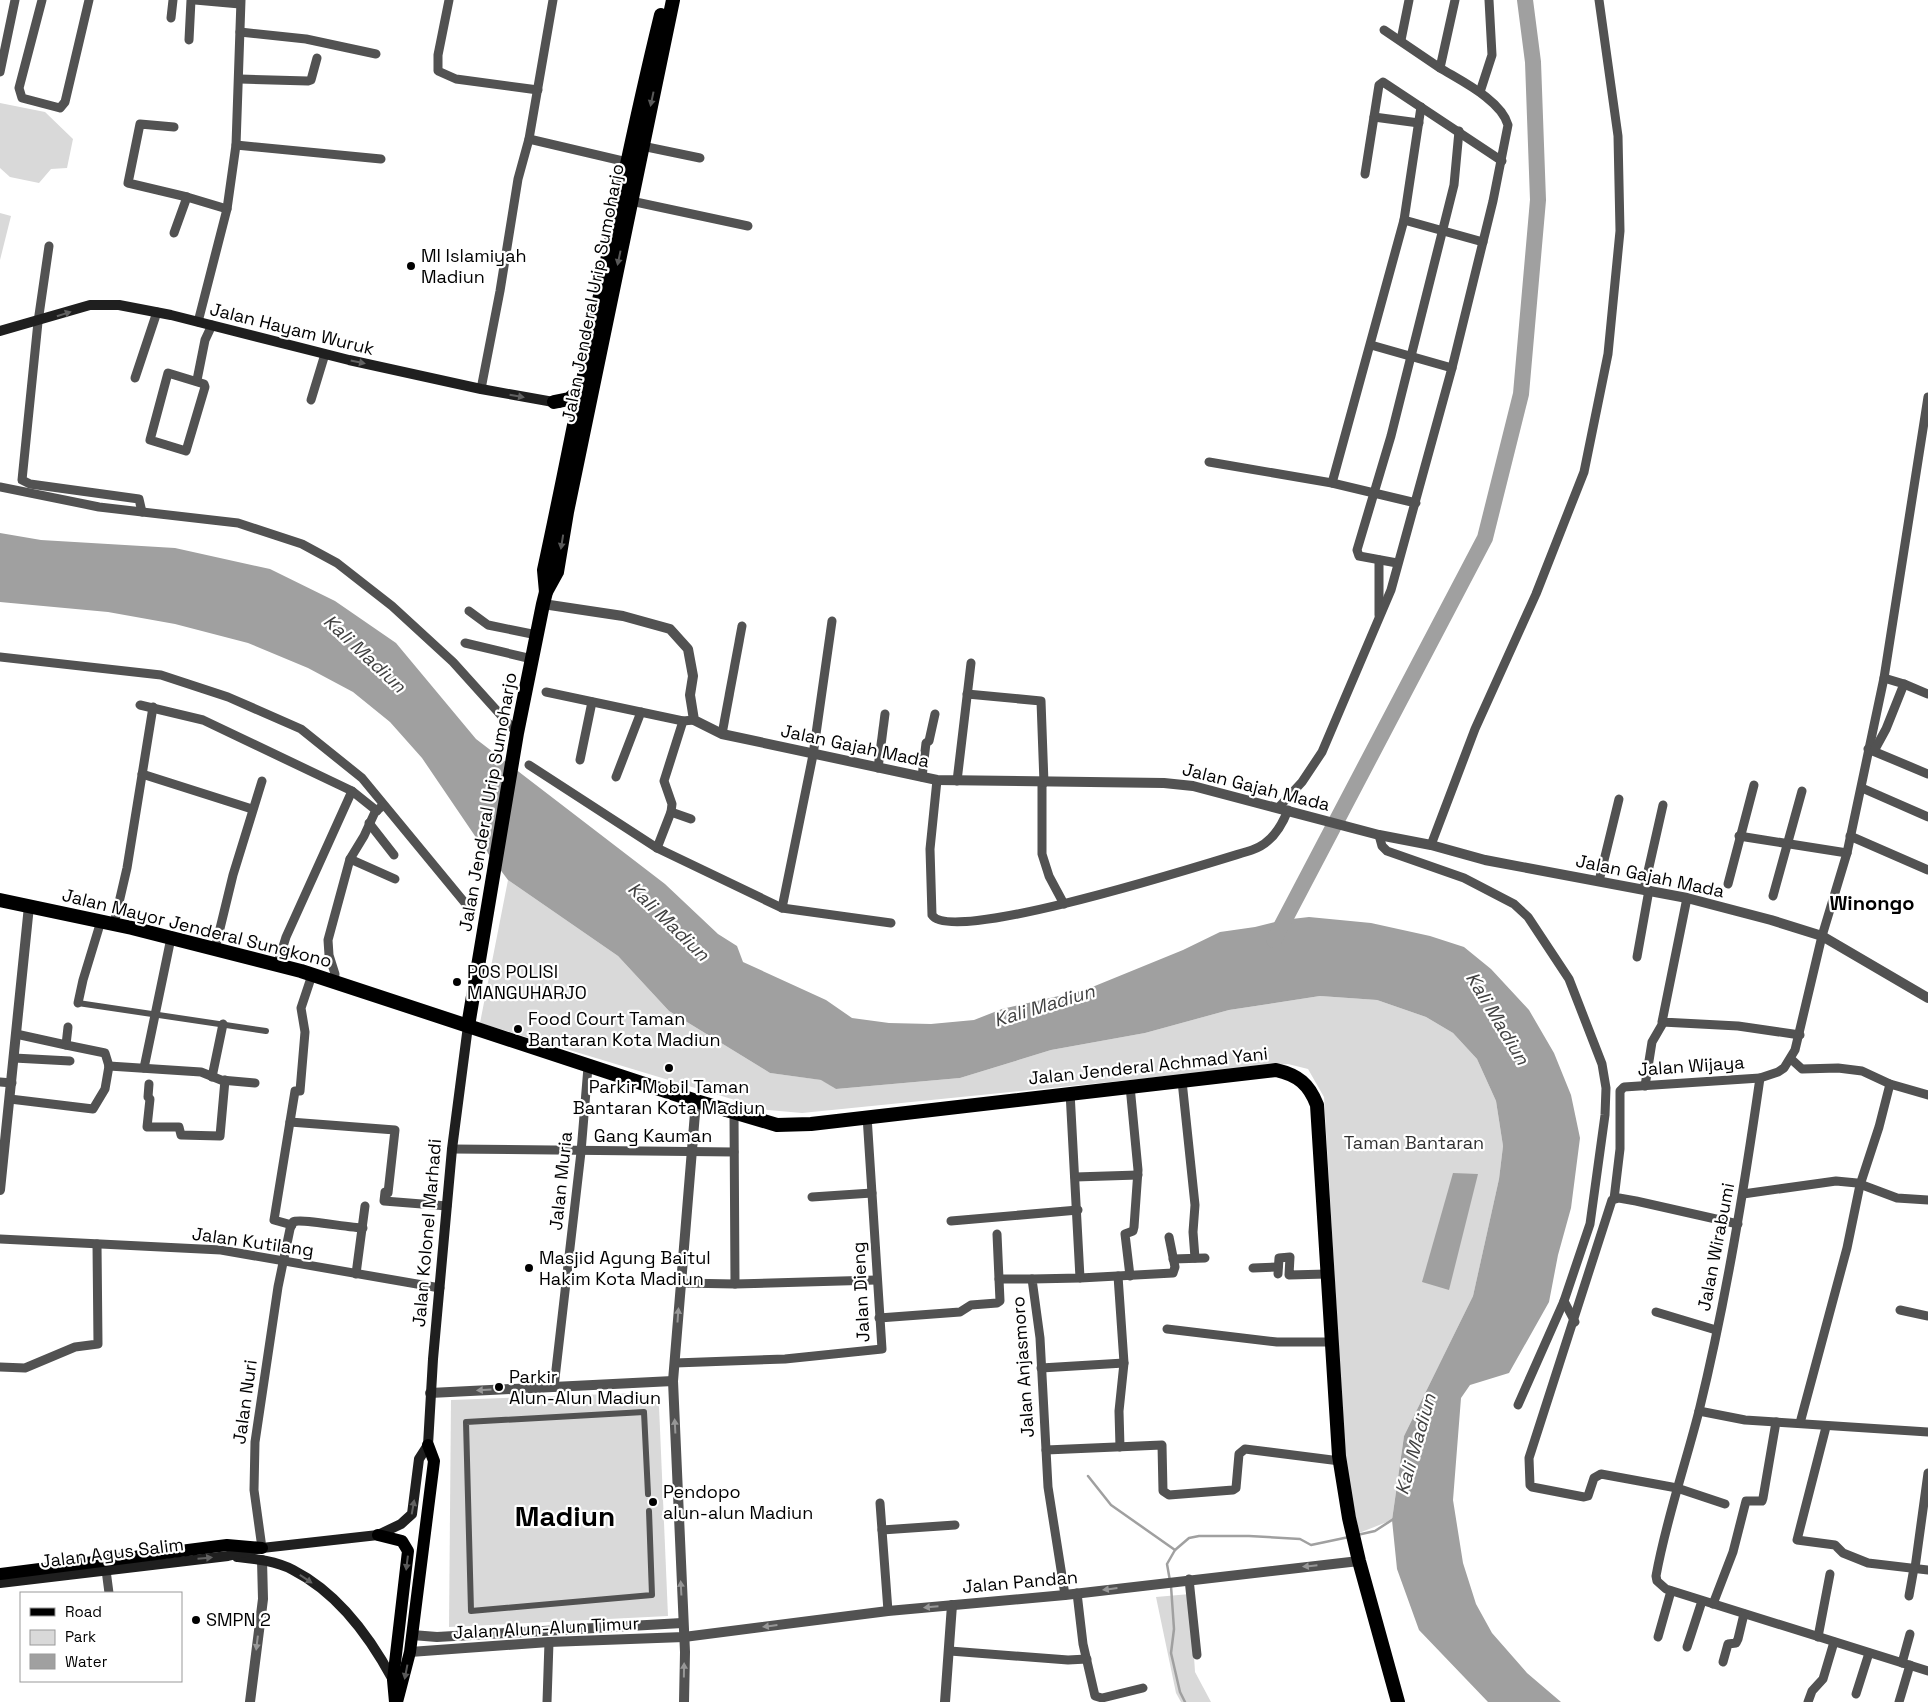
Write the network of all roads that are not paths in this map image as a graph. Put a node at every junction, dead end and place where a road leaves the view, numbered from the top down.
1 (15, 0) edge
2 (42, 0) edge
3 (89, 0) edge
4 (173, 0) edge
5 (191, 0) edge
6 (201, 0) edge
7 (449, 0) edge
8 (553, 0) edge
9 (664, 0) edge
10 (673, 0) edge
11 (1409, 0) edge
12 (1455, 0) edge
13 (1489, 0) edge
14 (1599, 0) edge
15 (240, 2) edge
16 (171, 18) dead end
17 (1384, 30) dead end
18 (240, 32) junction
19 (189, 40) dead end
20 (1401, 40) junction
21 (376, 54) dead end
22 (317, 58) dead end
23 (1440, 68) junction
24 (0, 72) edge
25 (240, 79) junction
26 (538, 90) junction
27 (1480, 92) junction
28 (1421, 107) junction
29 (1374, 117) junction
30 (1419, 123) junction
31 (174, 127) dead end
32 (1458, 131) junction
33 (530, 139) junction
34 (236, 145) junction
35 (642, 146) junction
36 (700, 158) dead end
37 (381, 159) dead end
38 (1502, 161) junction
39 (627, 162) junction
40 (1365, 174) dead end
41 (187, 197) junction
42 (631, 201) junction
43 (227, 209) junction
44 (1404, 220) junction
45 (748, 226) dead end
46 (1443, 230) junction
47 (174, 233) dead end
48 (1483, 242) junction
49 (49, 246) dead end
50 (157, 312) junction
51 (38, 322) junction
52 (198, 322) junction
53 (212, 325) junction
54 (0, 331) edge
55 (1371, 345) junction
56 (325, 354) junction
57 (1411, 356) junction
58 (1452, 368) junction
59 (135, 378) dead end
60 (197, 380) junction
61 (582, 388) junction
62 (481, 389) junction
63 (1928, 398) edge
64 (311, 400) dead end
65 (554, 402) junction
66 (584, 407) junction
67 (1208, 462) dead end
68 (1332, 483) junction
69 (0, 488) edge
70 (1372, 493) junction
71 (1416, 503) junction
72 (142, 512) junction
73 (1379, 560) junction
74 (1397, 563) junction
75 (544, 598) junction
76 (469, 611) dead end
77 (832, 621) dead end
78 (1379, 621) junction
79 (742, 626) dead end
80 (537, 635) junction
81 (465, 643) dead end
82 (0, 657) edge
83 (532, 659) junction
84 (971, 664) dead end
85 (1884, 678) junction
86 (1904, 684) junction
87 (546, 692) dead end
88 (967, 694) junction
89 (1928, 694) edge
90 (592, 702) junction
91 (140, 705) dead end
92 (153, 707) junction
93 (641, 712) junction
94 (885, 714) dead end
95 (934, 714) dead end
96 (694, 720) junction
97 (683, 721) junction
98 (722, 734) junction
99 (517, 739) junction
100 (1871, 750) junction
101 (813, 755) junction
102 (580, 760) dead end
103 (529, 765) dead end
104 (878, 768) junction
105 (142, 774) junction
106 (1928, 774) edge
107 (616, 777) dead end
108 (922, 777) junction
109 (937, 780) junction
110 (262, 781) dead end
111 (957, 781) junction
112 (1043, 783) junction
113 (1754, 785) dead end
114 (1862, 788) junction
115 (352, 791) junction
116 (1802, 791) dead end
117 (1619, 799) dead end
118 (385, 804) junction
119 (1663, 805) dead end
120 (252, 809) junction
121 (1284, 809) junction
122 (377, 811) junction
123 (672, 812) junction
124 (1928, 817) edge
125 (691, 819) dead end
126 (369, 823) junction
127 (1378, 835) junction
128 (1739, 836) junction
129 (1850, 836) junction
130 (1787, 843) junction
131 (1431, 845) junction
132 (657, 848) junction
133 (1847, 854) junction
134 (394, 856) dead end
135 (350, 860) junction
136 (1928, 870) edge
137 (395, 878) dead end
138 (1599, 881) junction
139 (1728, 884) dead end
140 (1646, 889) junction
141 (1772, 896) dead end
142 (1687, 898) junction
143 (0, 900) edge
144 (1064, 904) junction
145 (29, 906) junction
146 (782, 908) junction
147 (470, 909) dead end
148 (108, 923) junction
149 (891, 923) dead end
150 (1822, 936) junction
151 (171, 938) junction
152 (215, 949) junction
153 (1637, 957) dead end
154 (277, 966) junction
155 (312, 975) junction
156 (334, 982) junction
157 (1928, 998) edge
158 (78, 1003) joint
159 (155, 1014) junction
160 (469, 1023) junction
161 (1663, 1023) junction
162 (223, 1024) junction
163 (68, 1027) dead end
164 (266, 1031) dead end
165 (16, 1034) junction
166 (1800, 1034) junction
167 (66, 1045) junction
168 (14, 1058) junction
169 (1791, 1059) junction
170 (70, 1062) dead end
171 (110, 1066) junction
172 (588, 1067) junction
173 (144, 1068) junction
174 (212, 1077) junction
175 (1760, 1078) junction
176 (225, 1080) junction
177 (1182, 1081) junction
178 (0, 1082) edge
179 (12, 1083) junction
180 (255, 1083) dead end
181 (149, 1084) dead end
182 (1890, 1084) junction
183 (1130, 1086) junction
184 (1645, 1086) junction
185 (1070, 1092) junction
186 (1928, 1095) edge
187 (10, 1099) junction
188 (696, 1102) junction
189 (734, 1112) junction
190 (867, 1116) junction
191 (290, 1122) junction
192 (452, 1149) junction
193 (582, 1152) junction
194 (690, 1152) junction
195 (734, 1152) junction
196 (1, 1169) edge
197 (1138, 1175) junction
198 (1076, 1177) junction
199 (1860, 1185) junction
200 (0, 1190) edge
201 (872, 1194) junction
202 (1743, 1194) junction
203 (812, 1197) dead end
204 (1614, 1199) junction
205 (1928, 1200) edge
206 (365, 1206) dead end
207 (447, 1206) junction
208 (1078, 1210) junction
209 (951, 1221) dead end
210 (1738, 1224) junction
211 (292, 1225) junction
212 (362, 1228) junction
213 (997, 1234) dead end
214 (1169, 1237) dead end
215 (0, 1239) edge
216 (97, 1244) junction
217 (1195, 1258) junction
218 (1205, 1258) dead end
219 (1173, 1260) junction
220 (284, 1262) junction
221 (1253, 1268) dead end
222 (356, 1274) junction
223 (1328, 1274) junction
224 (1118, 1276) junction
225 (1130, 1276) junction
226 (1080, 1278) junction
227 (999, 1279) junction
228 (1032, 1279) junction
229 (876, 1280) junction
230 (681, 1284) junction
231 (736, 1284) junction
232 (440, 1288) junction
233 (1564, 1300) junction
234 (1900, 1310) dead end
235 (1656, 1312) dead end
236 (1928, 1316) edge
237 (878, 1318) junction
238 (1574, 1322) junction
239 (1167, 1329) dead end
240 (1716, 1330) junction
241 (1332, 1342) junction
242 (675, 1363) junction
243 (1124, 1363) junction
244 (0, 1368) edge
245 (1041, 1368) junction
246 (672, 1381) junction
247 (554, 1387) junction
248 (430, 1393) junction
249 (1518, 1406) dead end
250 (1699, 1411) junction
251 (1776, 1422) junction
252 (1800, 1423) junction
253 (1826, 1426) junction
254 (1928, 1432) edge
255 (428, 1444) junction
256 (1120, 1447) junction
257 (1046, 1450) junction
258 (1340, 1461) junction
259 (1928, 1473) edge
260 (1677, 1488) junction
261 (648, 1494) dead end
262 (880, 1503) dead end
263 (1725, 1504) dead end
264 (649, 1511) dead end
265 (955, 1526) dead end
266 (882, 1530) junction
267 (378, 1535) junction
268 (262, 1554) junction
269 (1358, 1557) junction
270 (1914, 1568) junction
271 (106, 1570) junction
272 (1928, 1570) edge
273 (60, 1571) junction
274 (0, 1574) edge
275 (1830, 1574) dead end
276 (1189, 1579) junction
277 (0, 1584) edge
278 (1671, 1591) junction
279 (109, 1592) edge
280 (1077, 1593) junction
281 (1065, 1595) junction
282 (1908, 1596) dead end
283 (1702, 1601) junction
284 (1713, 1604) junction
285 (952, 1605) junction
286 (888, 1611) junction
287 (1744, 1614) junction
288 (682, 1623) junction
289 (412, 1634) junction
290 (1910, 1634) dead end
291 (684, 1637) junction
292 (1658, 1637) dead end
293 (1818, 1637) junction
294 (548, 1642) junction
295 (1834, 1642) junction
296 (1687, 1647) dead end
297 (950, 1651) junction
298 (410, 1652) junction
299 (1870, 1653) junction
300 (1197, 1655) dead end
301 (1086, 1657) junction
302 (1724, 1662) dead end
303 (1906, 1664) junction
304 (1928, 1671) edge
305 (393, 1680) junction
306 (1143, 1688) dead end
307 (1856, 1694) dead end
308 (250, 1702) edge
309 (396, 1702) edge
310 (547, 1702) edge
311 (684, 1702) edge
312 (945, 1702) edge
313 (1398, 1702) edge
314 (1808, 1702) edge
315 (1899, 1702) edge

1 - 24 street
2 - 3 street
4 - 16 street
5 - 19 street
6 - 15 street
7 - 26 street
8 - 26 street
9 - 39 highway, Jalan Jenderal Urip Sumoharjo
10 -> 35 highway, Jalan Jenderal Urip Sumoharjo
11 - 20 street
12 - 23 street
13 - 27 street
14 - 131 street
15 - 18 street
17 - 20 street
18 - 21 street
18 - 25 street
20 - 23 street
22 - 25 street
23 - 27 street
25 - 34 street
26 - 33 street
27 - 38 street
28 - 29 street
28 - 30 street
28 - 32 street
29 - 30 street
29 - 40 street
30 - 44 street
31 - 41 street
32 - 38 street
32 - 46 street
33 - 39 street
33 - 62 street
34 - 37 street
34 - 43 street
35 - 36 street
35 - 42 highway, Jalan Jenderal Urip Sumoharjo
38 - 48 street
39 - 61 highway, Jalan Jenderal Urip Sumoharjo
41 - 43 street
41 - 47 street
42 - 45 street
42 -> 66 highway, Jalan Jenderal Urip Sumoharjo
43 - 52 street
44 - 46 street
44 - 55 street
46 - 48 street
46 - 57 street
48 - 58 street
49 - 51 street
51 -> 50 main road, Jalan Hayam Wuruk
50 - 52 main road, Jalan Hayam Wuruk
50 - 59 street
51 - 54 main road, Jalan Hayam Wuruk
51 - 72 street
52 - 53 main road, Jalan Hayam Wuruk
53 - 56 main road, Jalan Hayam Wuruk
53 - 60 street
55 - 57 street
55 - 68 street
56 -> 62 main road, Jalan Hayam Wuruk
56 - 64 street
57 - 58 street
57 - 70 street
58 - 71 street
60 - 60 street
61 - 65 highway
61 - 66 highway, Jalan Jenderal Urip Sumoharjo
62 -> 65 main road, Jalan Hayam Wuruk
63 - 85 street
65 - 66 main road, Jalan Hayam Wuruk
66 - 75 highway, Jalan Jenderal Urip Sumoharjo
67 - 68 street
68 - 70 street
69 - 72 street
70 - 71 street
70 - 73 street
71 - 74 street
72 - 99 street
73 - 74 street
73 - 78 street
74 - 78 street
75 - 80 highway, Jalan Jenderal Urip Sumoharjo
75 - 96 street
76 - 80 street
77 - 101 street
78 - 121 street
79 - 98 street
80 - 83 highway, Jalan Jenderal Urip Sumoharjo
81 - 83 street
82 - 118 street
83 - 99 highway, Jalan Jenderal Urip Sumoharjo
84 - 88 street
85 - 86 street
85 - 100 street
86 - 89 street
86 - 100 street
87 - 90 street
88 - 111 street
88 - 112 street
90 - 93 street
90 - 102 street
91 - 92 street
92 - 105 street
92 - 115 street
93 - 97 street
93 - 107 street
94 - 104 street
95 - 108 street
96 - 97 street
96 - 98 street, Jalan Gajah Mada
97 - 123 street
98 - 101 street, Jalan Gajah Mada
99 - 160 highway, Jalan Jenderal Urip Sumoharjo
100 - 106 street
100 - 114 street
101 - 104 street, Jalan Gajah Mada
101 - 146 street
103 - 132 street
104 - 108 street, Jalan Gajah Mada
105 - 120 street
105 - 148 street
108 - 109 street, Jalan Gajah Mada
109 - 111 street, Jalan Gajah Mada
109 - 144 street
110 - 120 street
111 - 112 street, Jalan Gajah Mada
112 - 121 street, Jalan Gajah Mada
112 - 144 street
113 - 128 street
114 - 124 street
114 - 129 street
115 - 122 street
115 - 154 street
116 - 130 street
117 - 138 street
118 - 122 street
118 - 147 street
119 - 140 street
120 - 152 street
121 - 127 street, Jalan Gajah Mada
121 - 144 street
122 - 126 street
123 - 125 street
123 - 132 street
126 - 134 street
126 - 135 street
127 - 131 street, Jalan Gajah Mada
127 - 233 street
128 - 130 street
128 - 139 street
129 - 133 street
129 - 136 street
130 - 133 street
130 - 141 street
131 - 138 street, Jalan Gajah Mada
132 - 146 street
133 - 150 street
135 - 137 street
135 - 156 street
138 - 140 street, Jalan Gajah Mada
140 - 142 street, Jalan Gajah Mada
140 - 153 street
142 - 150 street, Jalan Gajah Mada
142 - 161 street
143 - 145 highway, Jalan Mayor Jenderal Sungkono
145 - 148 highway, Jalan Mayor Jenderal Sungkono
145 - 165 street
146 - 149 street
148 - 151 highway, Jalan Mayor Jenderal Sungkono
148 - 158 street
150 - 157 street, Jalan Gajah Mada
150 - 166 street
151 - 152 highway, Jalan Mayor Jenderal Sungkono
151 - 159 street
152 - 154 highway, Jalan Mayor Jenderal Sungkono
154 - 155 highway, Jalan Mayor Jenderal Sungkono
155 - 156 highway, Jalan Mayor Jenderal Sungkono
155 - 191 street
156 - 160 highway, Jalan Mayor Jenderal Sungkono
158 - 159 street
159 - 162 street
159 - 173 street
160 - 172 highway, Jalan Jenderal Achmad Yani
160 - 192 main road, Jalan Kolonel Marhadi
161 - 166 street
161 - 184 street
162 - 164 street
162 - 174 street
163 - 167 street
165 - 167 street
165 - 168 street
166 - 169 street
167 - 171 street
168 - 170 street
168 - 179 street
169 - 175 street
169 - 182 street
171 - 173 street
171 - 187 street
172 - 188 highway, Jalan Jenderal Achmad Yani
172 - 193 street, Jalan Muria
173 - 174 street
174 - 176 street
175 - 184 street, Jalan Wijaya
175 - 202 street, Jalan Wirabumi
176 - 180 street
176 - 181 street
177 - 183 highway, Jalan Jenderal Achmad Yani
177 - 217 street
177 - 223 highway, Jalan Jenderal Achmad Yani
178 - 179 street
179 - 187 street
182 - 186 street
182 - 199 street
183 - 185 highway, Jalan Jenderal Achmad Yani
183 - 197 street
184 - 204 street, Jalan Wijaya
185 - 190 highway, Jalan Jenderal Achmad Yani
185 - 198 street
187 - 196 street
188 - 189 highway, Jalan Jenderal Achmad Yani
188 - 194 street
189 - 190 highway, Jalan Jenderal Achmad Yani
189 - 195 street
190 - 201 street, Jalan Dieng
191 - 207 street
191 - 211 street
192 - 193 street, Gang Kauman
192 - 207 main road, Jalan Kolonel Marhadi
193 - 194 street, Gang Kauman
193 - 247 street, Jalan Muria
194 - 195 street, Gang Kauman
194 - 230 street
195 - 231 street
196 - 200 street
197 - 198 street
197 - 225 street
198 - 208 street
199 - 202 street
199 - 205 street
199 - 252 street
201 - 203 street
201 - 229 street, Jalan Dieng
202 - 210 street, Jalan Wirabumi
204 - 210 street
204 - 238 street
206 - 212 street
207 - 232 main road, Jalan Kolonel Marhadi
208 - 209 street
208 - 226 street
210 - 240 street, Jalan Wirabumi
211 - 212 street
211 - 220 street, Jalan Nuri
212 - 222 street
213 - 227 street
214 - 219 street
215 - 216 street, Jalan Kutilang
216 - 220 street, Jalan Kutilang
216 - 244 street
217 - 218 street
217 - 219 street
219 - 225 street, Jalan Anjasmoro
220 - 222 street, Jalan Kutilang
220 - 268 street, Jalan Nuri
221 - 223 street
222 - 232 street, Jalan Kutilang
223 - 241 highway, Jalan Jenderal Achmad Yani
224 - 225 street, Jalan Anjasmoro
224 - 226 street, Jalan Anjasmoro
224 - 243 street
226 - 228 street, Jalan Anjasmoro
227 - 228 street
227 - 237 street
228 - 245 street, Jalan Anjasmoro
229 - 231 street
229 - 237 street, Jalan Dieng
230 - 231 street
242 -> 230 street
232 - 248 main road, Jalan Kolonel Marhadi
233 - 238 street
233 - 249 street
234 - 236 street
235 - 240 street
237 - 242 street, Jalan Dieng
238 - 260 street
239 - 241 street
240 - 250 street, Jalan Wirabumi
241 - 258 highway, Jalan Jenderal Achmad Yani
242 - 246 street
243 - 245 street
243 - 256 street
245 - 257 street, Jalan Anjasmoro
246 - 247 street
288 -> 246 street
247 -> 248 street
248 - 255 main road, Jalan Kolonel Marhadi
250 - 251 street
250 - 260 street, Jalan Wirabumi
251 - 252 street
251 - 284 street
252 - 253 street
253 - 254 street
253 - 270 street
267 -> 255 main road, Jalan Kolonel Marhadi
255 - 289 main road, Jalan Kolonel Marhadi
256 - 257 street
256 - 258 street
257 - 281 street, Jalan Anjasmoro
258 - 269 highway, Jalan Jenderal Achmad Yani
259 - 270 street
260 - 263 street
260 - 278 street, Jalan Wirabumi
261 - 264 street
262 - 266 street
265 - 266 street
266 - 286 street
267 - 268 main road, Jalan Agus Salim
267 -> 305 main road
271 -> 268 main road, Jalan Agus Salim
268 - 273 main road
268 -> 305 main road
268 -> 308 street
269 -> 276 street, Jalan Pandan
269 - 313 highway, Jalan Jenderal Achmad Yani
270 - 272 street
270 - 282 street
271 - 273 main road, Jalan Agus Salim
271 - 279 street
273 - 274 main road
273 - 277 main road, Jalan Agus Salim
275 - 293 street
276 -> 280 street, Jalan Pandan
276 - 300 street
278 - 283 street
278 - 292 street
280 - 281 street, Jalan Pandan
280 - 301 street
281 - 285 street, Jalan Pandan
283 - 284 street
283 - 296 street
284 - 287 street
285 -> 286 street, Jalan Pandan
285 - 297 street
286 -> 291 street, Jalan Pandan
287 - 293 street
287 - 302 street
288 - 289 street, Jalan Alun-Alun Timur
288 - 291 street
289 - 298 main road, Jalan Kolonel Marhadi
290 - 303 street
291 - 294 street, Jalan Alun-Alun Timur
311 -> 291 street
293 - 295 street
294 - 298 street, Jalan Alun-Alun Timur
294 - 310 street
295 - 299 street
295 - 314 street
297 - 301 street
297 - 312 street
298 -> 309 main road, Jalan Kolonel Marhadi
299 - 303 street
299 - 307 street
301 - 306 street
303 - 304 street
303 - 315 street
305 - 309 main road

